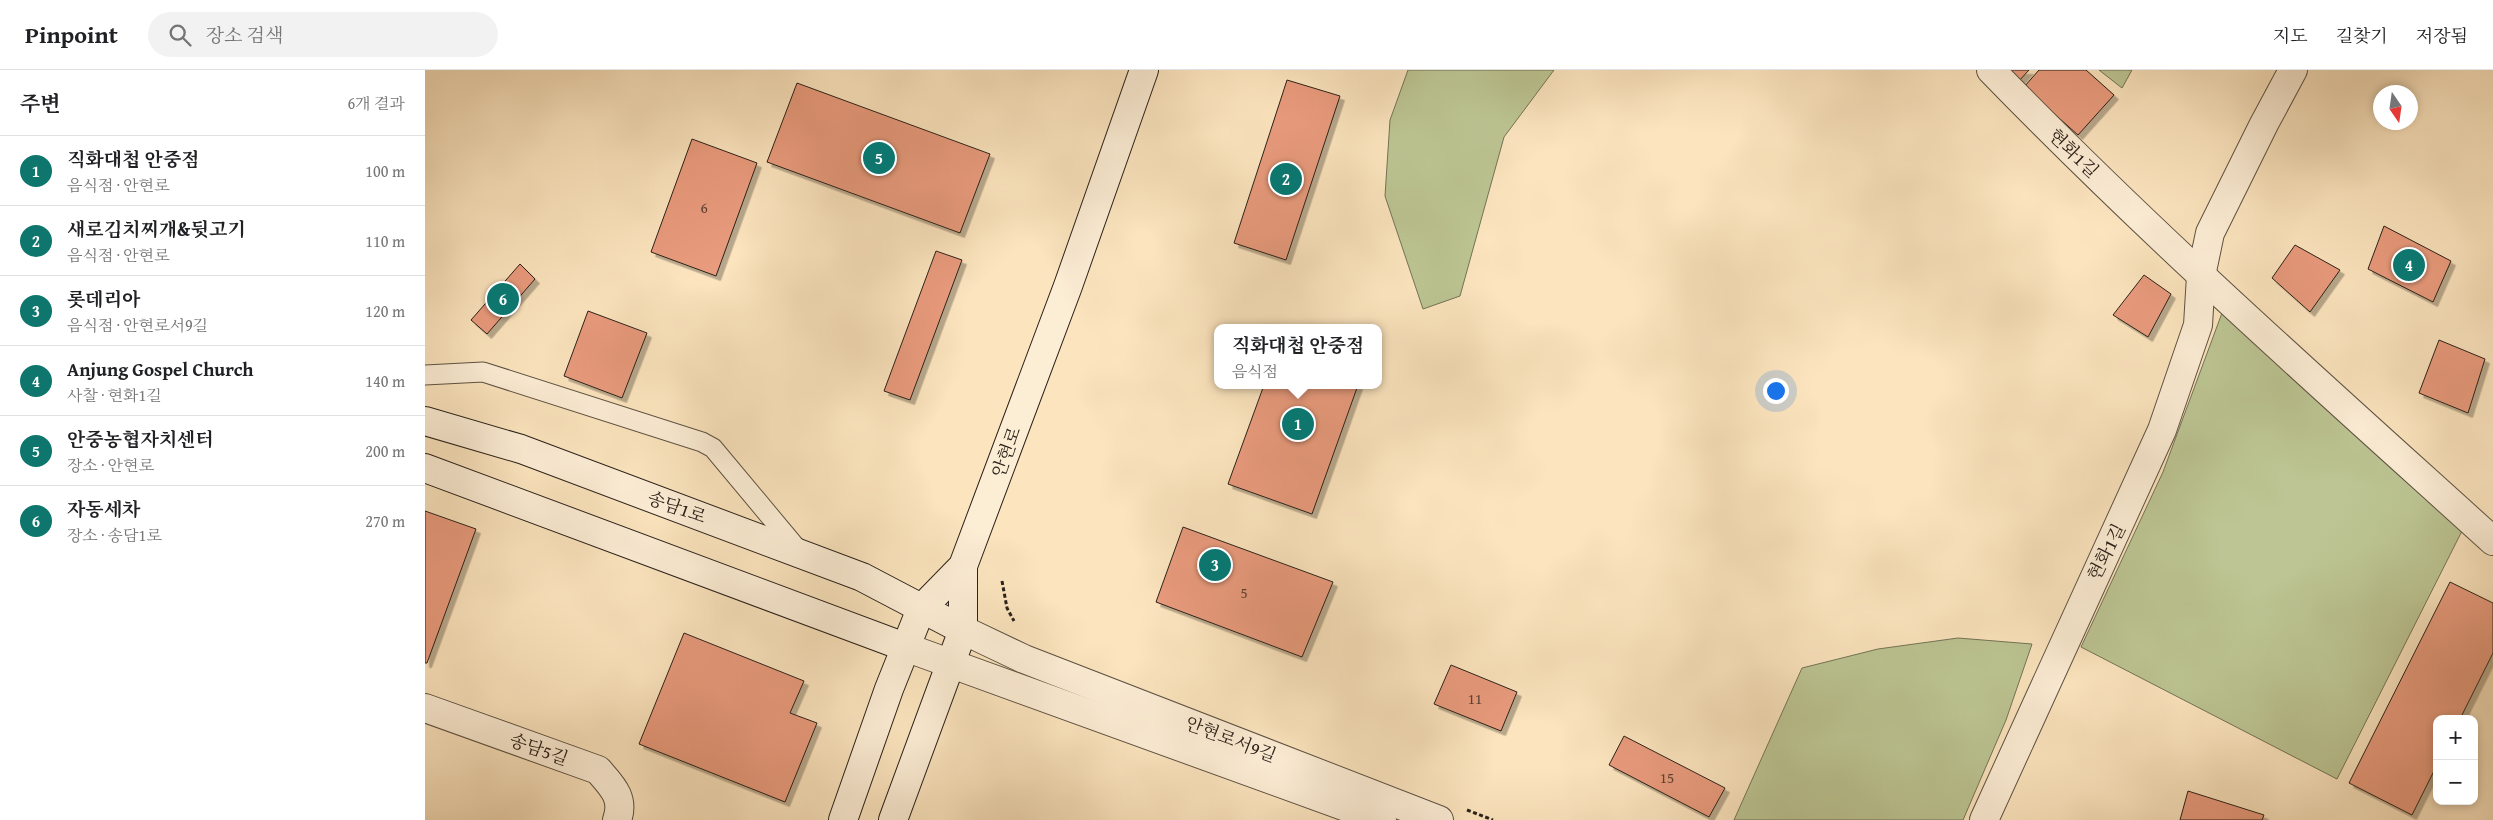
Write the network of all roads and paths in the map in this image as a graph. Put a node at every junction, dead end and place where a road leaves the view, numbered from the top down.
1 (1144, 70) edge
2 (1991, 70) edge
3 (2293, 70) edge
4 (2201, 276) junction
5 (425, 375) edge
6 (425, 421) edge
7 (425, 468) edge
8 (2493, 541) edge
9 (799, 552) junction
10 (963, 566) junction
11 (921, 609) junction
12 (963, 630) junction
13 (905, 647) junction
14 (951, 664) junction
15 (425, 708) edge
16 (617, 820) edge
17 (843, 820) edge
18 (893, 820) edge
19 (1382, 820) edge
20 (1439, 820) edge
21 (1984, 820) edge

1 - 10 street, 안현로
2 - 4 street, 현화1길
3 - 4 street, 현화1길
4 - 8 street
4 - 21 street, 현화1길
5 - 9 lane
6 - 9 street, 송담1로
7 - 13 street
9 - 11 street, 송담1로
10 - 11 street, 안현로
10 - 12 street
11 - 12 street, 송담1로
11 - 13 street, 안현로
11 - 14 street
12 - 14 street
12 - 20 street, 안현로서9길
13 - 14 street
13 - 17 street, 안현로
14 - 18 street
14 - 19 street
15 - 16 street, 송담5길

